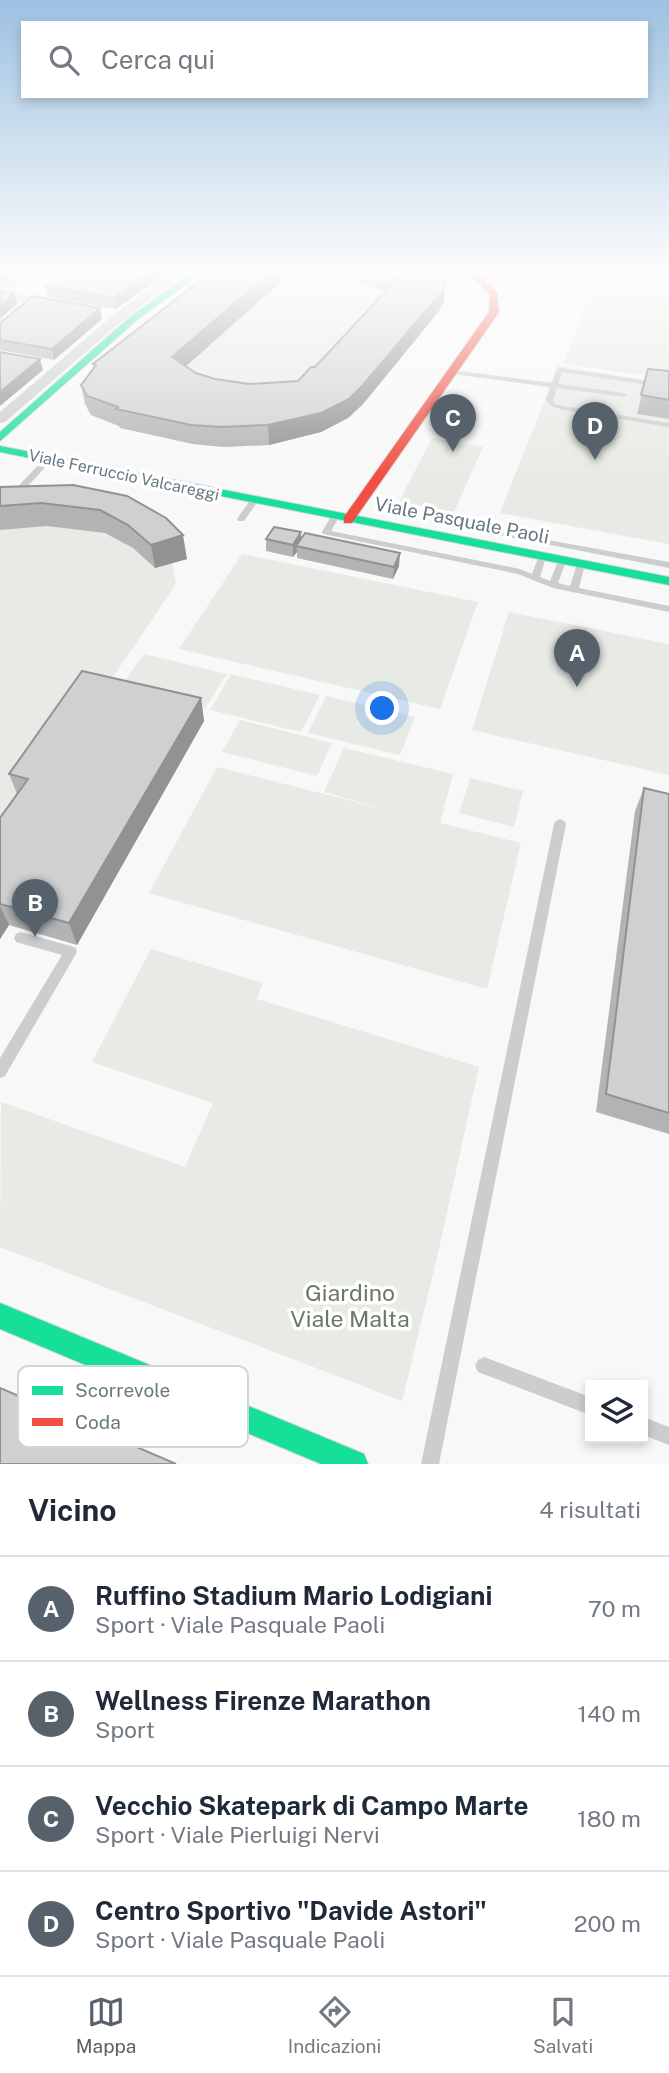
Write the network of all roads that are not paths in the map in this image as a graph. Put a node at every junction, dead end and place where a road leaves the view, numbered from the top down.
1 (100, 340) edge
2 (474, 340) edge
3 (36, 363) edge
4 (66, 369) junction
5 (452, 372) junction
6 (554, 385) junction
7 (669, 386) edge
8 (624, 395) dead end
9 (0, 419) edge
10 (669, 425) edge
11 (0, 438) edge
12 (0, 449) edge
13 (49, 459) junction
14 (251, 501) junction
15 (0, 505) edge
16 (242, 519) dead end
17 (342, 519) junction
18 (463, 526) dead end
19 (401, 530) junction
20 (394, 546) junction
21 (507, 551) junction
22 (534, 555) junction
23 (562, 561) junction
24 (581, 565) junction
25 (669, 565) edge
26 (501, 568) junction
27 (520, 572) junction
28 (535, 579) junction
29 (669, 581) edge
30 (553, 585) junction
31 (574, 589) junction
32 (669, 609) edge
33 (560, 824) dead end
34 (20, 938) dead end
35 (0, 1071) edge
36 (0, 1316) edge
37 (110, 1366) edge
38 (484, 1366) dead end
39 (585, 1404) edge
40 (648, 1428) edge
41 (248, 1429) edge
42 (669, 1436) edge
43 (303, 1454) edge
44 (354, 1464) edge
45 (430, 1464) edge

1 - 4 street
2 - 5 street
3 - 4 street
4 - 9 street
4 - 11 street
5 - 6 lane
5 - 17 street
6 - 7 lane
6 - 8 lane
6 - 10 lane
12 - 13 street, Viale Ferruccio Valcareggi
13 - 14 street, Viale Ferruccio Valcareggi
13 - 15 lane
14 - 16 lane
14 - 17 street, Viale Pasquale Paoli
17 - 19 street, Viale Pasquale Paoli
17 - 20 lane
18 - 25 lane
19 - 20 lane
19 - 21 street, Viale Pasquale Paoli
20 - 26 lane
21 - 22 street, Viale Pasquale Paoli
21 - 26 lane
22 - 23 street, Viale Pasquale Paoli
22 - 27 lane
22 - 28 lane
23 - 24 street, Viale Pasquale Paoli
23 - 30 lane
24 - 29 street, Viale Pasquale Paoli
24 - 31 lane
26 - 27 lane
27 - 28 lane
28 - 30 lane
30 - 31 lane
31 - 32 lane
33 - 45 lane
34 - 35 lane
36 - 37 street
38 - 39 lane
40 - 42 lane
41 - 43 street
43 - 44 street

